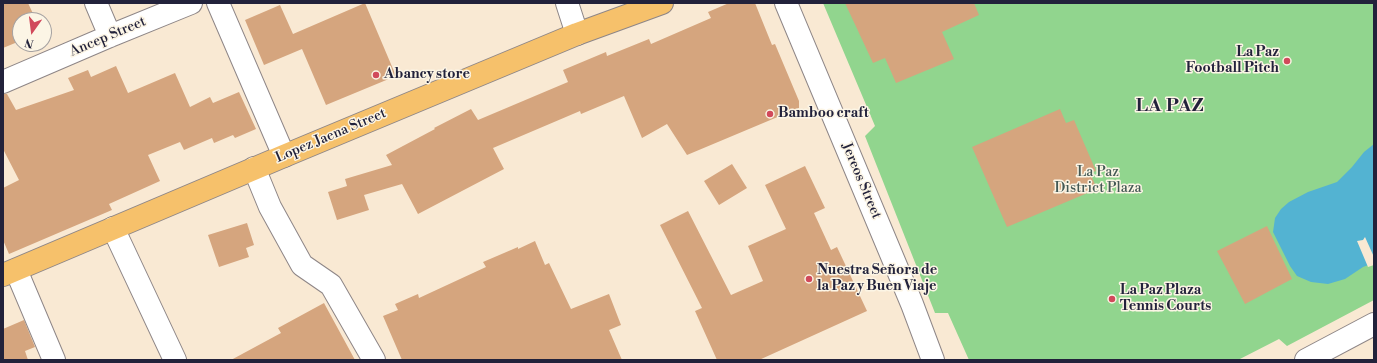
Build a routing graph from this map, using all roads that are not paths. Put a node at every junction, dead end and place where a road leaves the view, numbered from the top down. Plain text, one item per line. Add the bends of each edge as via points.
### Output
1 (96, 3) edge
2 (191, 3) edge
3 (218, 3) edge
4 (566, 3) edge
5 (662, 3) edge
6 (786, 3) edge
7 (640, 7) edge
8 (577, 34) junction
9 (110, 36) junction
10 (3, 82) edge
11 (284, 156) junction
12 (254, 168) junction
13 (113, 228) junction
14 (9, 273) edge
15 (1374, 324) edge
16 (54, 360) edge
17 (175, 360) edge
18 (374, 360) edge
19 (932, 360) edge
20 (1306, 360) edge

1 - 9 street
2 - 9 street, Ancep Street
3 - 11 street
4 - 8 street
5 - 7 main road, Lopez Jaena Street
6 - 19 street, Jereos Street via 912,304
7 - 8 main road, Lopez Jaena Street
8 - 11 main road, Lopez Jaena Street
9 - 10 street, Ancep Street
11 - 12 main road, Lopez Jaena Street
12 - 13 main road, Lopez Jaena Street
12 - 18 street via 270,207 302,265 331,286
13 - 14 main road, Lopez Jaena Street
13 - 17 street
14 - 16 street
15 - 20 street

